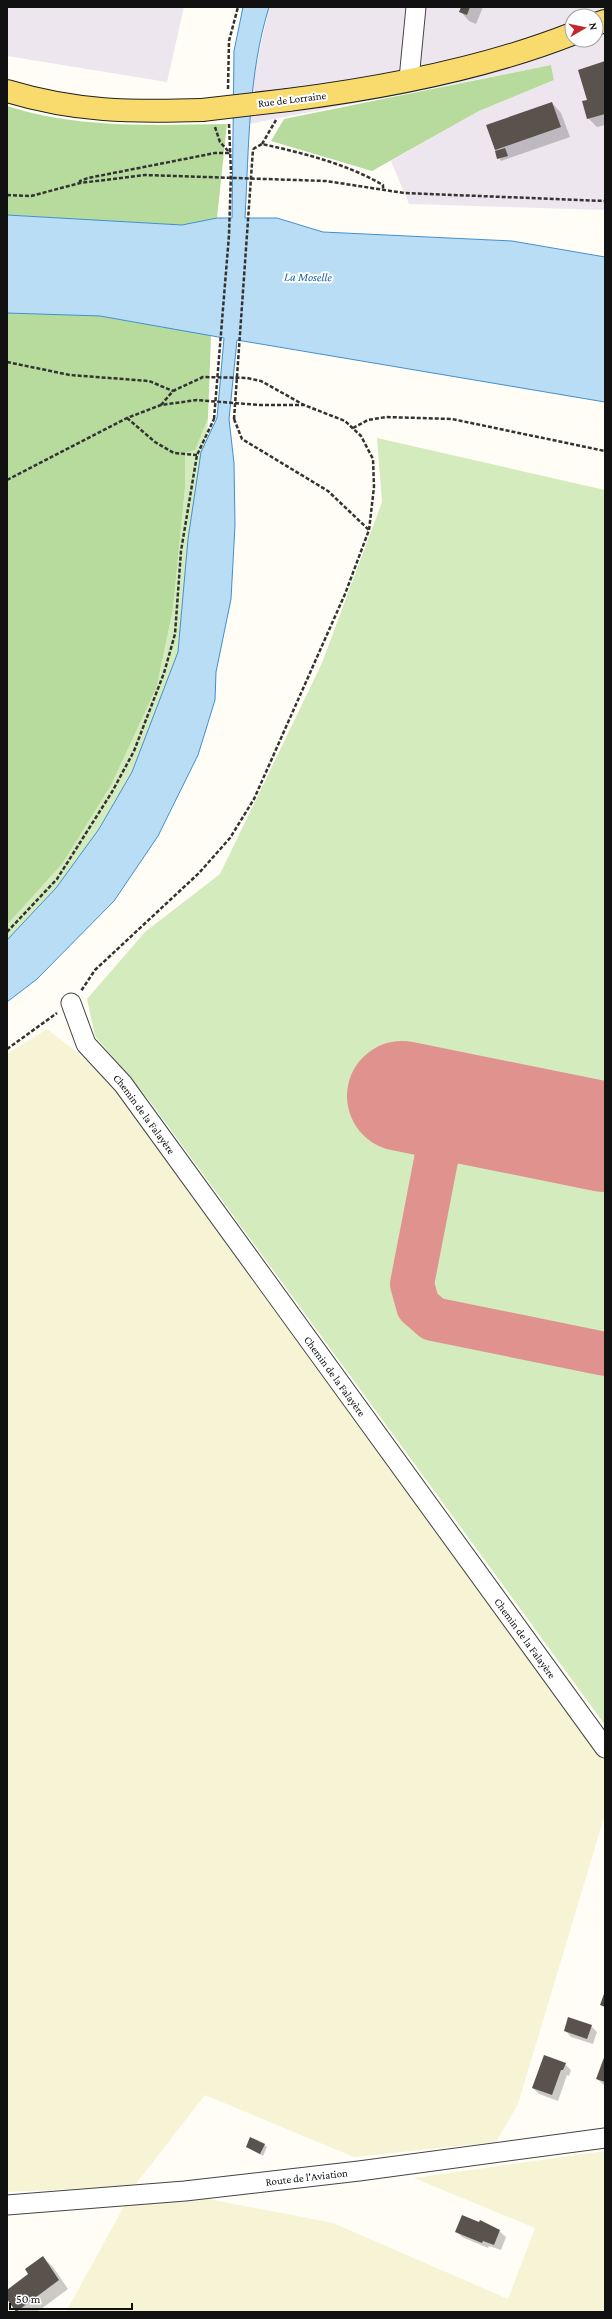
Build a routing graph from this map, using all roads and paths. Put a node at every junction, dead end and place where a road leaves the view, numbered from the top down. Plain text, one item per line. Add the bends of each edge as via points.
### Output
1 (238, 7) edge
2 (416, 7) edge
3 (564, 37) edge
4 (409, 79) junction
5 (228, 90) dead end
6 (7, 91) edge
7 (207, 115) junction
8 (276, 118) dead end
9 (229, 121) dead end
10 (262, 144) junction
11 (230, 153) junction
12 (80, 183) junction
13 (383, 189) junction
14 (7, 195) edge
15 (605, 201) edge
16 (7, 362) edge
17 (174, 391) junction
18 (161, 405) junction
19 (304, 405) junction
20 (127, 418) junction
21 (353, 428) junction
22 (605, 451) edge
23 (197, 455) junction
24 (7, 480) edge
25 (368, 530) junction
26 (7, 932) edge
27 (71, 1003) junction
28 (7, 1049) edge
29 (605, 1748) edge
30 (605, 2138) edge
31 (7, 2205) edge

1 - 5 path via 229,41
2 - 4 street
3 - 4 main road, Rue de Lorraine via 508,57
4 - 7 main road, Rue de Lorraine, bridge
6 - 7 main road, Rue de Lorraine via 78,108
7 - 11 path via 220,142
8 - 10 path
9 - 11 path
10 - 13 path via 320,159 371,178 382,185
10 - 25 path, bridge via 253,149 234,419 242,438 328,491
11 - 12 path via 215,153 88,178
11 - 23 path, bridge via 229,235 214,419
12 - 13 path via 145,175 326,181
12 - 14 path via 30,196
13 - 15 path via 404,193
16 - 17 path via 70,375 149,381
17 - 18 path
17 - 19 path via 203,377 247,378 262,381
18 - 19 path via 197,400 260,405
18 - 20 path
19 - 21 path via 345,420
20 - 23 path via 155,442 174,453
20 - 24 path
21 - 22 path via 368,420 386,417 452,419
21 - 25 path via 361,436 373,458 374,487
23 - 26 path via 181,551 175,634 164,673 136,744 112,792 57,879
25 - 27 path via 344,594 254,799 230,838 189,884 95,970
27 - 28 path
27 - 29 street, Chemin de la Falayère via 86,1044 123,1084
30 - 31 street, Route de l'Aviation via 193,2190

